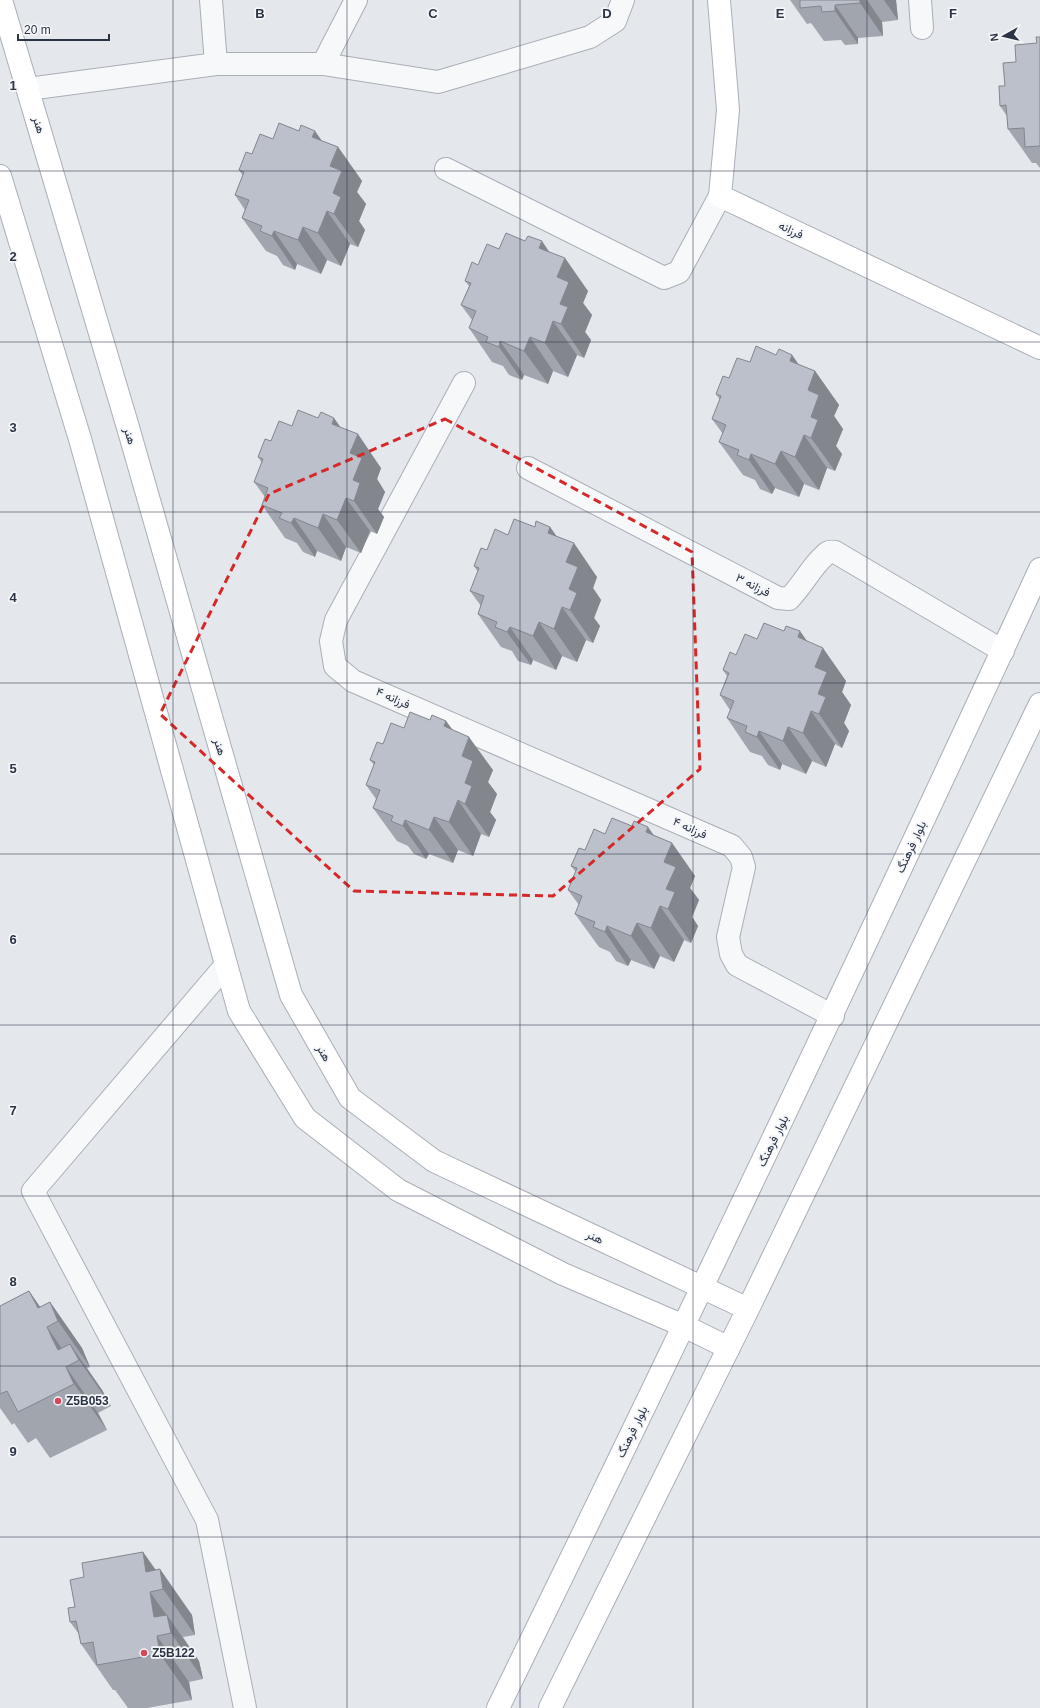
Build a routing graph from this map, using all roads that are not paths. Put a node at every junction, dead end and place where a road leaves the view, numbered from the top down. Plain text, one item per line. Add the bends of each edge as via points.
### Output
1 (1, 0) edge
2 (211, 0) edge
3 (356, 0) edge
4 (623, 0) edge
5 (719, 0) edge
6 (920, 0) edge
7 (922, 28) dead end
8 (216, 64) junction
9 (323, 64) junction
10 (28, 88) junction
11 (446, 169) dead end
12 (0, 176) edge
13 (720, 196) junction
14 (1040, 348) edge
15 (464, 382) dead end
16 (528, 468) dead end
17 (1040, 569) edge
18 (1002, 651) junction
19 (1040, 704) edge
20 (226, 965) junction
21 (833, 1016) junction
22 (703, 1287) junction
23 (748, 1309) junction
24 (684, 1326) junction
25 (729, 1348) junction
26 (245, 1708) edge
27 (498, 1708) edge
28 (550, 1708) edge

1 - 10 street, هنر
2 - 8 street
3 - 9 street
4 - 9 street via 615,22 590,37 438,82
5 - 13 street via 728,110
6 - 7 street
8 - 9 street
8 - 10 street
10 - 22 street, هنر via 291,995 350,1098 434,1161
11 - 13 street via 664,278 679,272
12 - 20 street via 80,439
13 - 14 street, فرزانه
15 - 21 street, فرزانه ۴ via 336,620 331,641 335,666 353,681 732,846 741,857 744,868 728,936 731,954 737,965
16 - 18 street, فرزانه ۳ via 778,598 789,598 823,556 830,551 835,552
17 - 18 street, بلوار فرهنگ
18 - 21 street, بلوار فرهنگ
19 - 23 street
20 - 24 street via 239,1011 305,1118 311,1123 398,1190 563,1274
20 - 26 street via 33,1191 207,1520
21 - 22 street, بلوار فرهنگ
22 - 23 street, هنر
22 - 24 street, بلوار فرهنگ
23 - 25 street
24 - 25 street
24 - 27 street, بلوار فرهنگ
25 - 28 street

